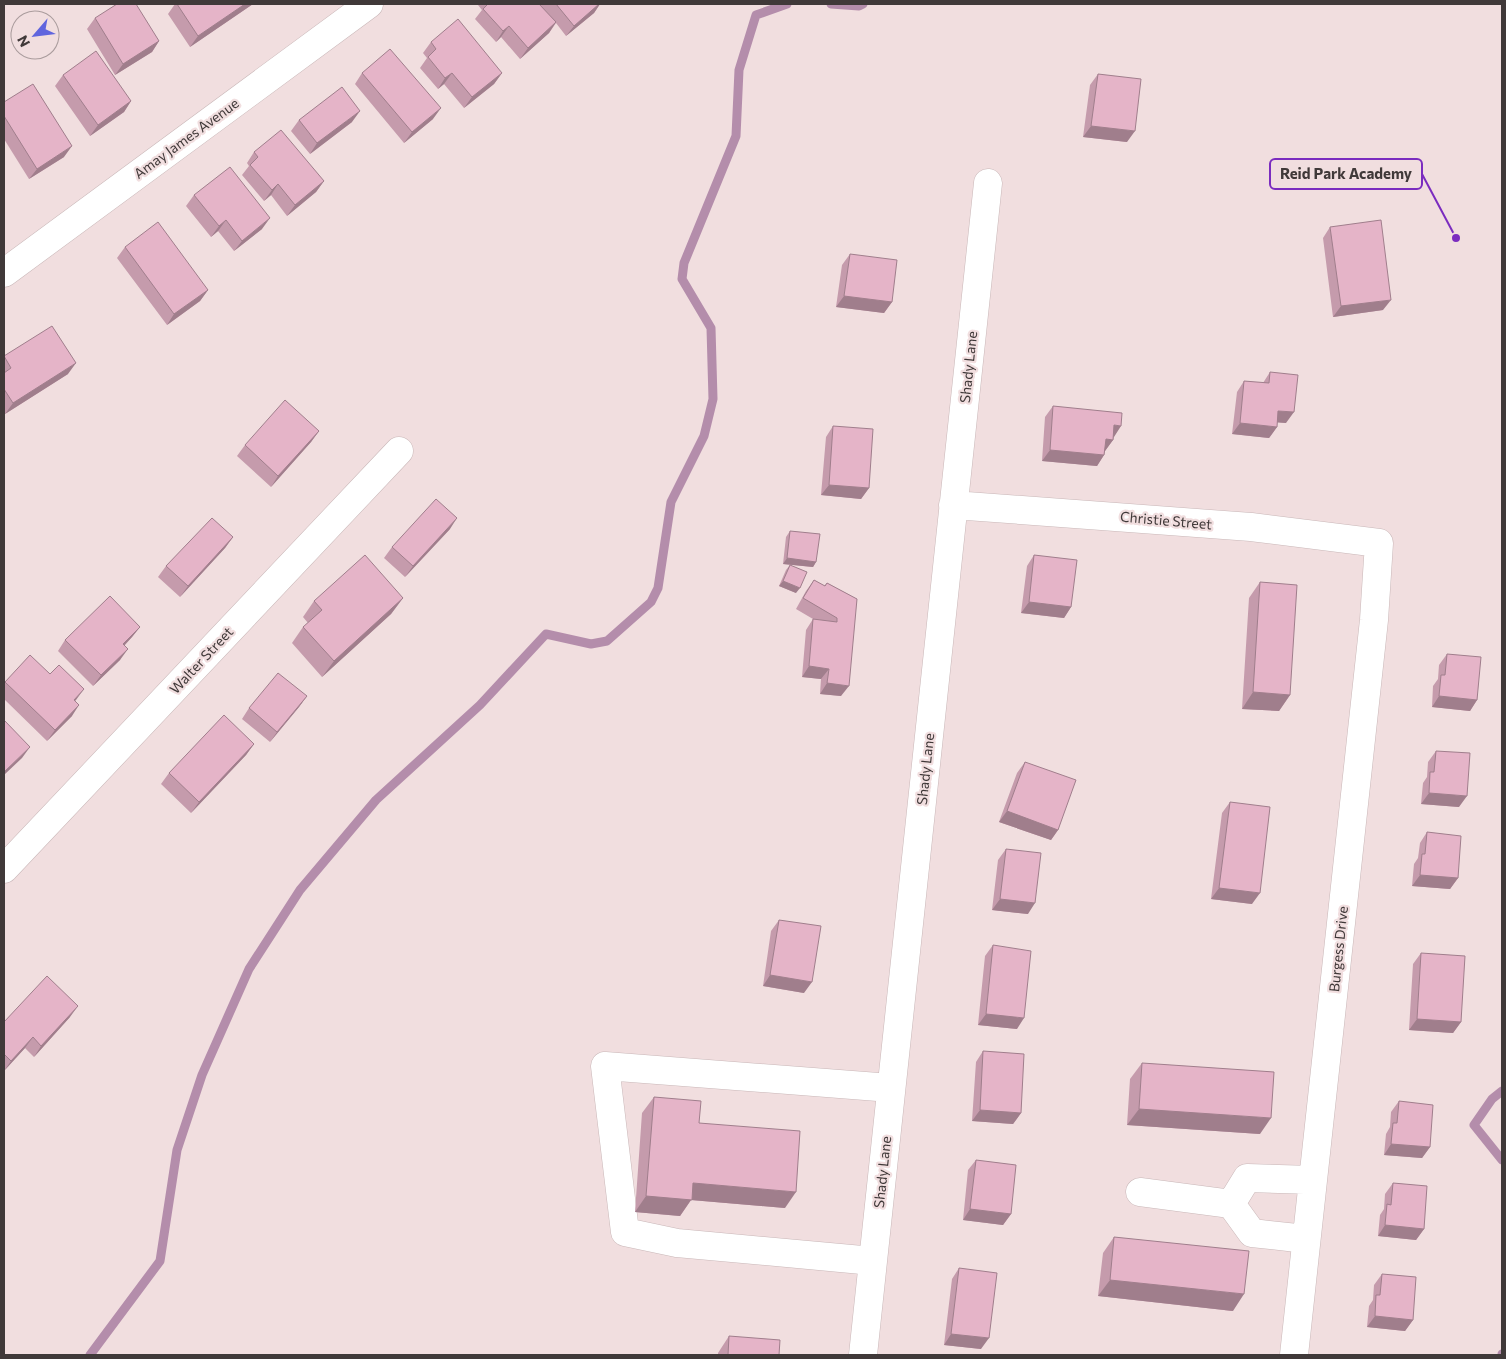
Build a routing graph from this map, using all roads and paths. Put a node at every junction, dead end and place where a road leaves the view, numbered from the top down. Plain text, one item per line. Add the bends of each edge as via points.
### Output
1 (369, 4) edge
2 (988, 184) dead end
3 (4, 273) edge
4 (399, 451) dead end
5 (953, 506) junction
6 (1379, 543) joint
7 (4, 870) edge
8 (891, 1088) junction
9 (1313, 1180) junction
10 (1140, 1192) dead end
11 (1231, 1204) junction
12 (1306, 1239) junction
13 (873, 1262) junction
14 (863, 1355) edge
15 (1294, 1355) edge

1 - 3 street, Amay James Avenue
2 - 5 street, Shady Lane
4 - 7 street, Walter Street
5 - 6 street, Christie Street via 1251,527
5 - 8 street, Shady Lane
6 - 9 street, Burgess Drive via 1374,620
8 - 13 street, Shady Lane
8 - 13 street via 606,1066 625,1232 677,1243
9 - 11 street via 1248,1178
9 - 12 street, Burgess Drive
10 - 11 street
11 - 12 street via 1252,1233
12 - 15 street, Burgess Drive
13 - 14 street, Shady Lane

